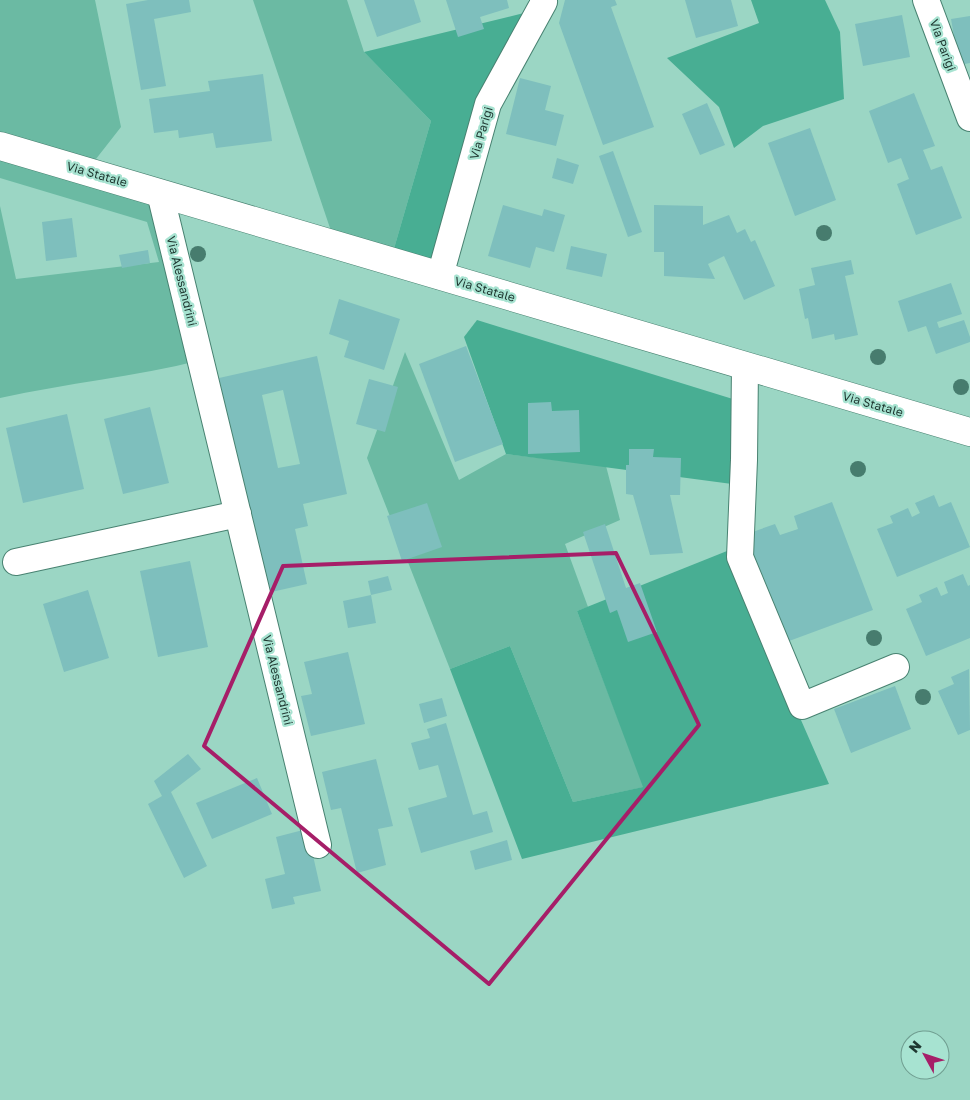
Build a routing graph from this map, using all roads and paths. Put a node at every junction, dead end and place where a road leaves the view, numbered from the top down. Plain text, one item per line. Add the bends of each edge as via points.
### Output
1 (543, 0) edge
2 (926, 0) edge
3 (970, 118) edge
4 (0, 146) edge
5 (160, 193) junction
6 (440, 276) junction
7 (745, 366) junction
8 (970, 432) edge
9 (238, 514) junction
10 (16, 562) dead end
11 (896, 667) dead end
12 (318, 845) dead end

1 - 6 street, Via Parigi via 488,104
2 - 3 street, Via Parigi
4 - 5 main road, Via Statale
5 - 6 main road, Via Statale
5 - 9 street, Via Alessandrini
6 - 7 main road, Via Statale
7 - 8 main road, Via Statale
7 - 11 street via 740,557 802,706
9 - 10 street
9 - 12 street, Via Alessandrini

